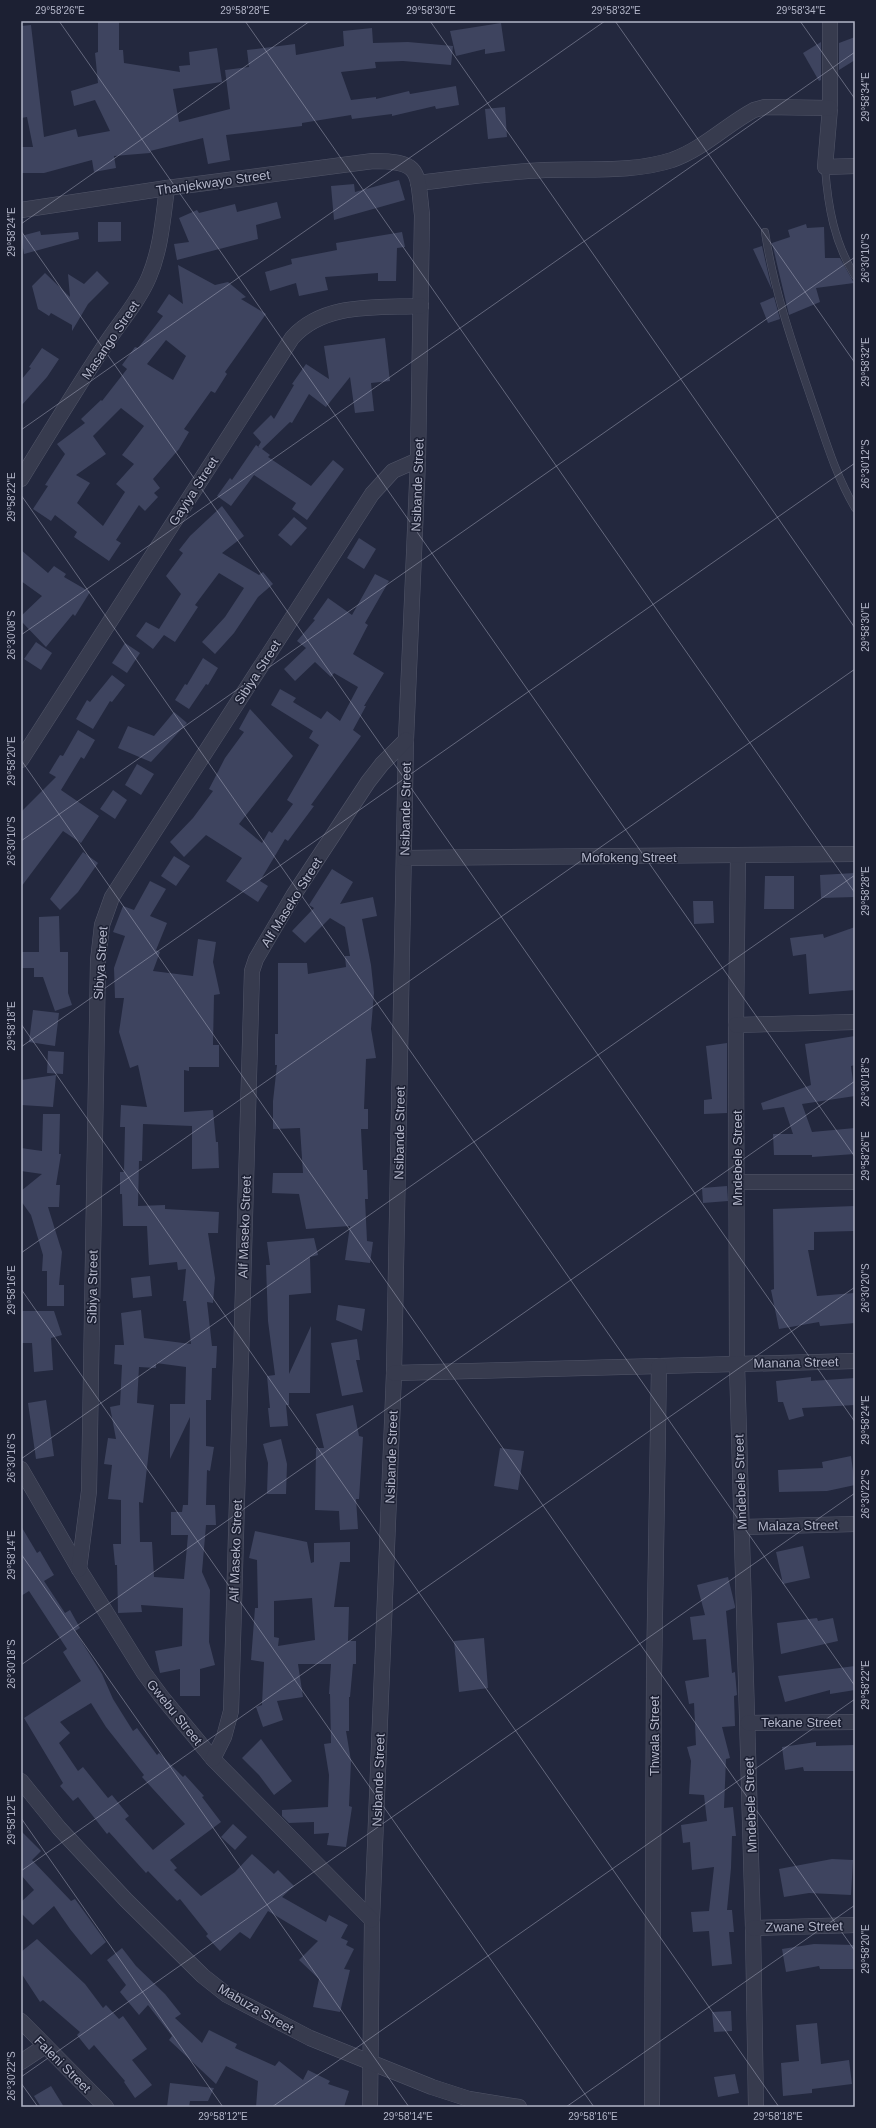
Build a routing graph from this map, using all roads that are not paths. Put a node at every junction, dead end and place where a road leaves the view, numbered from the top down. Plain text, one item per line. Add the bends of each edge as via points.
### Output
1 (830, 21) edge
2 (830, 108) junction
3 (405, 163) joint
4 (855, 166) edge
5 (825, 167) junction
6 (418, 183) junction
7 (167, 188) junction
8 (21, 210) edge
9 (765, 232) dead end
10 (855, 276) edge
11 (421, 306) junction
12 (418, 460) junction
13 (21, 479) edge
14 (855, 508) edge
15 (406, 740) junction
16 (21, 760) edge
17 (855, 854) edge
18 (738, 856) junction
19 (404, 858) junction
20 (855, 1022) edge
21 (736, 1025) junction
22 (737, 1182) junction
23 (855, 1182) edge
24 (855, 1361) edge
25 (737, 1364) junction
26 (659, 1366) junction
27 (394, 1374) junction
28 (21, 1469) edge
29 (855, 1524) edge
30 (741, 1527) junction
31 (79, 1569) junction
32 (855, 1722) edge
33 (748, 1723) junction
34 (213, 1759) junction
35 (21, 1781) edge
36 (372, 1920) junction
37 (855, 1925) edge
38 (753, 1928) junction
39 (21, 2021) edge
40 (45, 2046) junction
41 (21, 2062) edge
42 (371, 2062) junction
43 (106, 2107) edge
44 (370, 2107) edge
45 (519, 2107) edge
46 (652, 2107) edge
47 (756, 2107) edge

1 - 2 street
2 - 5 street
2 - 6 street via 765,107 754,110 685,154 641,166 531,170
3 - 6 street, Nsibande Street via 414,171
3 - 7 street, Thanjekwayo Street via 373,161
4 - 5 street
5 - 10 lane via 828,206 833,225
6 - 11 street, Nsibande Street via 422,215
7 - 8 street, Thanjekwayo Street
7 - 13 street, Masango Street via 156,258 143,288
9 - 14 lane via 785,322 837,475
11 - 12 street, Nsibande Street
11 - 16 street, Gayiya Street via 340,311 310,322 292,338
12 - 15 street, Nsibande Street
12 - 31 street, Sibiya Street via 393,471 372,494 112,897 105,913 98,961 89,1491
15 - 19 street, Nsibande Street
15 - 34 street, Alf Maseko Street via 368,782 289,902 259,953 252,971 231,1711 224,1737
17 - 18 street, Mofokeng Street
18 - 19 street, Mofokeng Street
18 - 21 street, Mndebele Street
19 - 27 street, Nsibande Street
20 - 21 street
21 - 22 street, Mndebele Street
22 - 23 street
22 - 25 street, Mndebele Street
24 - 25 street, Manana Street
25 - 26 street, Manana Street
25 - 30 street, Mndebele Street
26 - 27 street, Manana Street
26 - 46 street, Thwala Street via 654,1677
27 - 36 street, Nsibande Street
28 - 31 street, Gwebu Street
29 - 30 street, Malaza Street
30 - 33 street, Mndebele Street
31 - 34 street, Gwebu Street via 144,1673
32 - 33 street, Tekane Street
33 - 38 street, Mndebele Street
34 - 36 street, Gwebu Street
35 - 42 street, Mabuza Street via 59,1828 167,1942 203,1976 227,1995 255,2010 310,2038
36 - 42 street, Nsibande Street
37 - 38 street, Zwane Street
38 - 47 street, Mndebele Street
39 - 40 street, Faleni Street
40 - 41 street
40 - 43 street, Faleni Street
42 - 44 street, Nsibande Street
42 - 45 street, Mabuza Street via 469,2099

